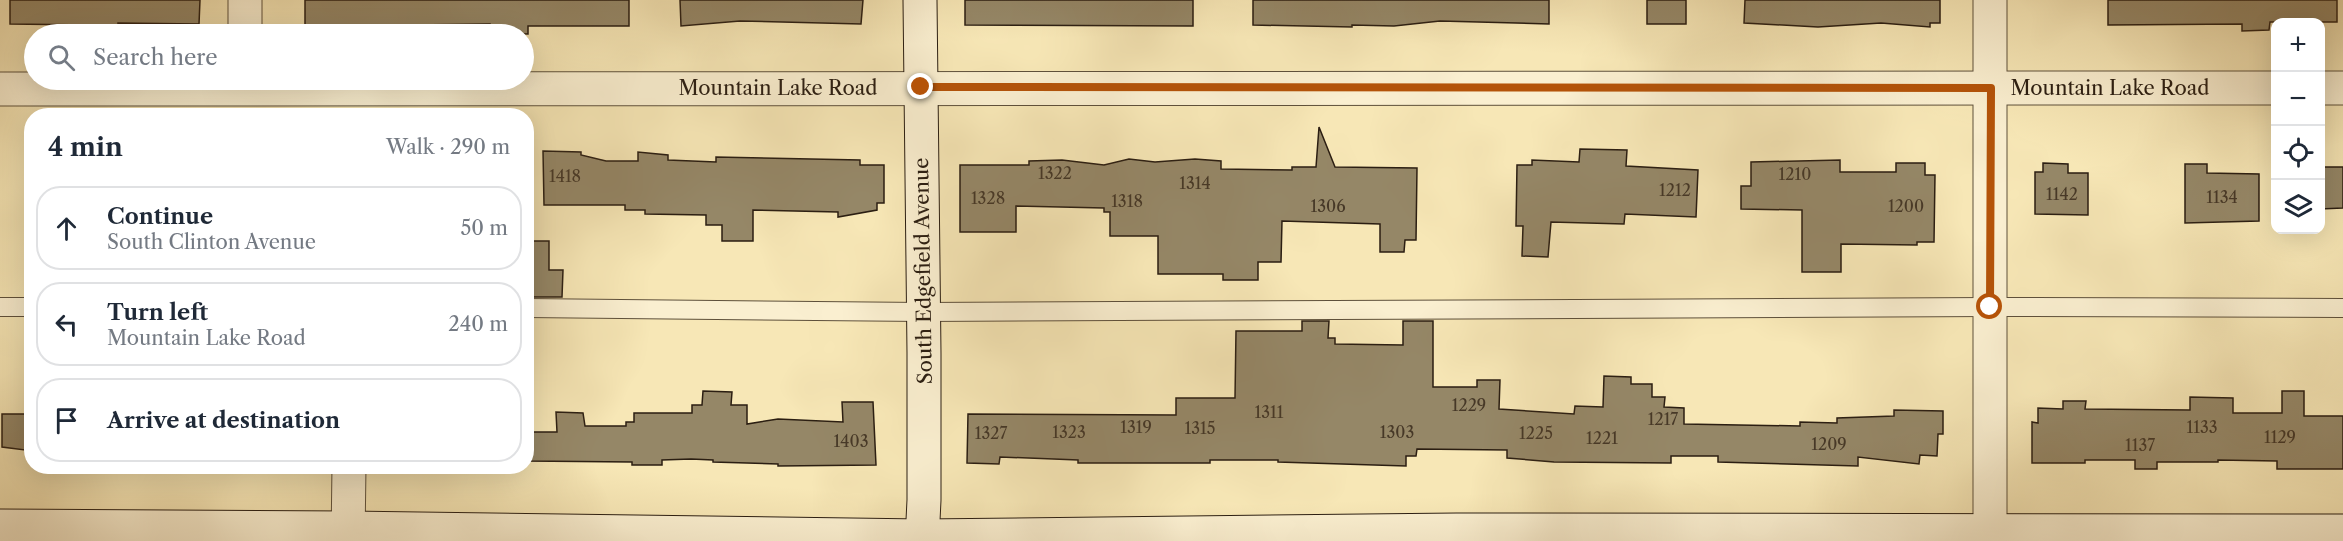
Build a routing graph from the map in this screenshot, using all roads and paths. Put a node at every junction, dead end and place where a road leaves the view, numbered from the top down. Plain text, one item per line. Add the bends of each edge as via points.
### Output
1 (245, 0) edge
2 (920, 0) edge
3 (1990, 0) edge
4 (245, 24) edge
5 (921, 87) junction
6 (1991, 88) junction
7 (2271, 88) edge
8 (2325, 88) edge
9 (2343, 88) edge
10 (0, 89) edge
11 (24, 89) edge
12 (280, 90) edge
13 (349, 102) edge
14 (0, 307) edge
15 (24, 307) edge
16 (1990, 307) junction
17 (534, 308) edge
18 (2343, 308) edge
19 (923, 312) junction
20 (349, 474) edge
21 (0, 526) edge
22 (2343, 531) edge
23 (348, 534) edge
24 (1456, 536) edge
25 (1991, 536) edge
26 (922, 538) edge

1 - 4 street
2 - 5 street, South Edgefield Avenue
3 - 6 street
5 - 6 street, Mountain Lake Road
5 - 13 street, Mountain Lake Road
5 - 19 street, South Edgefield Avenue
6 - 7 street, Mountain Lake Road
6 - 16 street
8 - 9 street
10 - 11 street, Mountain Lake Road
12 - 13 street, Mountain Lake Road
14 - 15 lane
16 - 18 lane
16 - 19 lane
16 - 25 street
17 - 19 lane
19 - 26 street, South Edgefield Avenue
20 - 23 street
21 - 23 street
22 - 25 street
23 - 26 street
24 - 25 street
24 - 26 street

